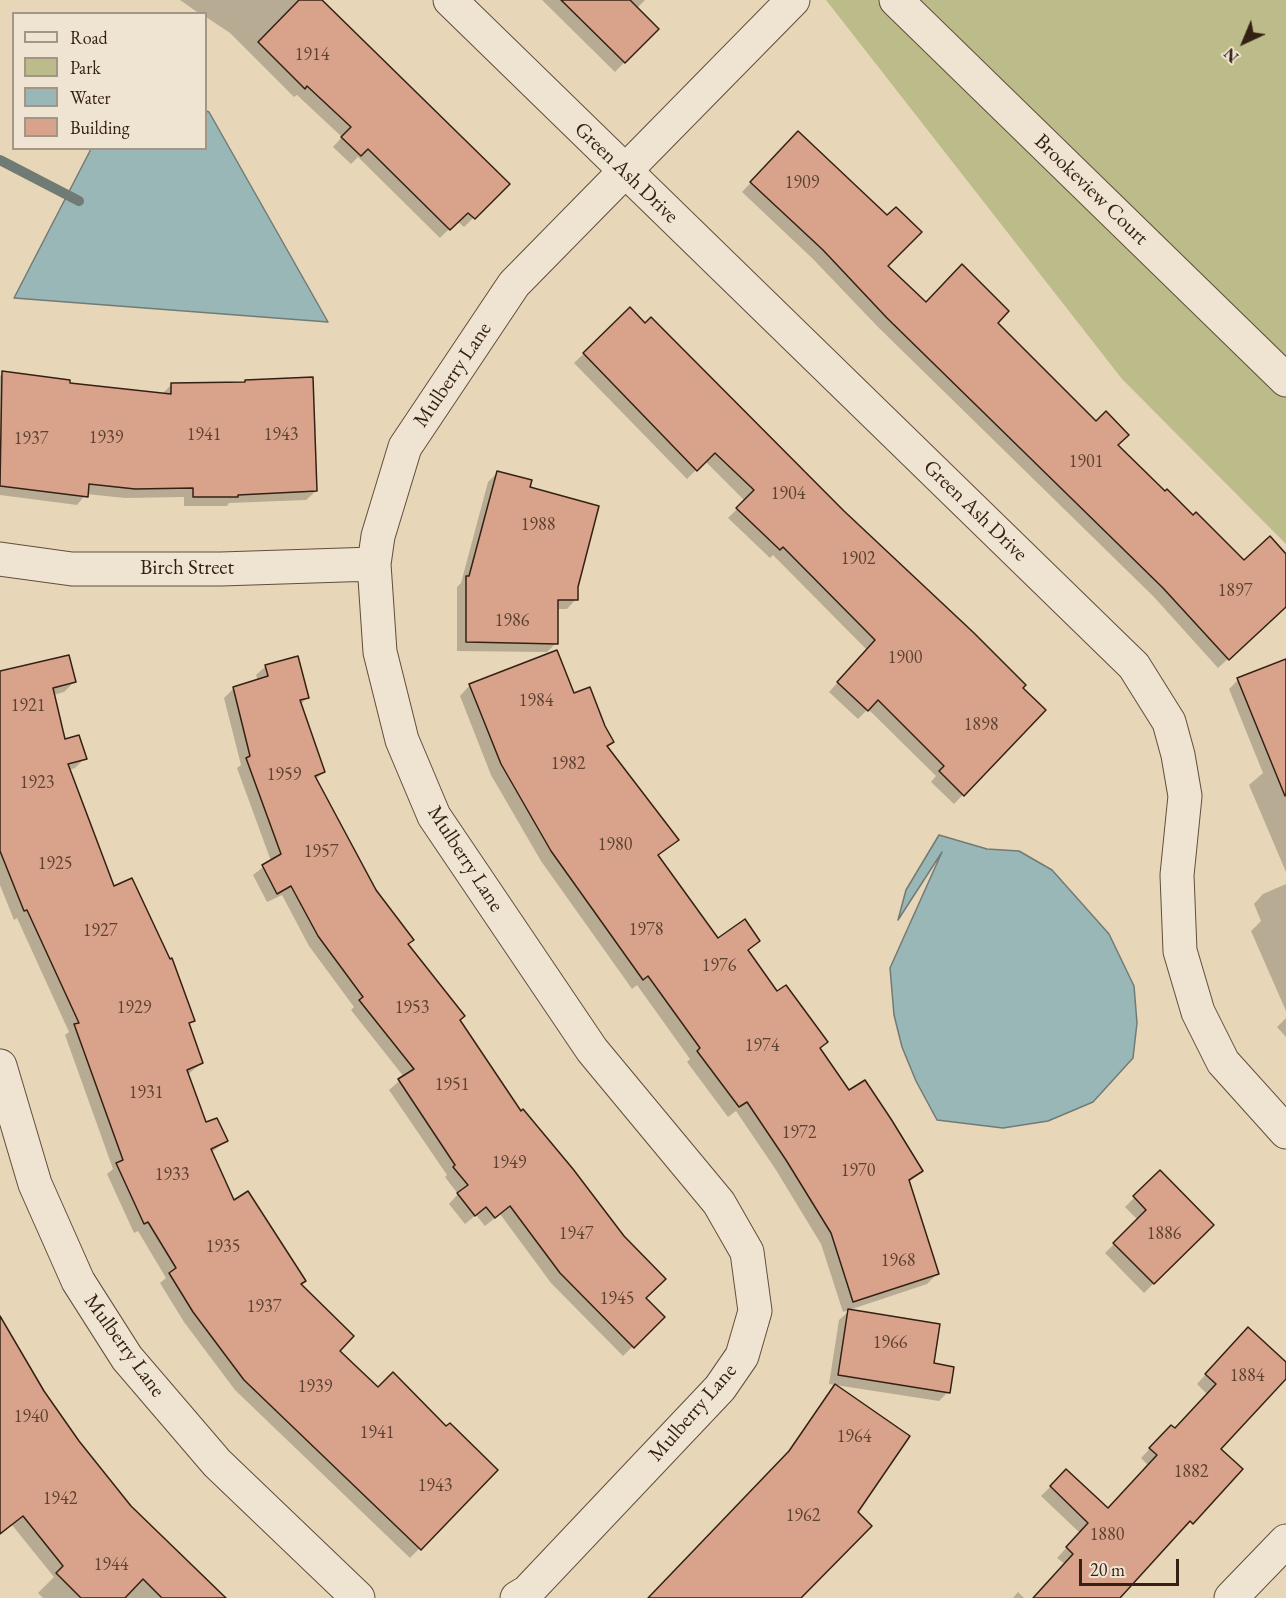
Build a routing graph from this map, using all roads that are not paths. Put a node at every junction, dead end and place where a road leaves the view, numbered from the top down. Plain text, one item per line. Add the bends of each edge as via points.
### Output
1 (450, 0) edge
2 (794, 0) edge
3 (896, 0) edge
4 (623, 171) junction
5 (1286, 380) edge
6 (0, 559) edge
7 (374, 564) junction
8 (0, 1066) edge
9 (1286, 1132) edge
10 (1286, 1541) edge
11 (358, 1598) edge
12 (517, 1598) edge
13 (1231, 1598) edge

1 - 4 street, Green Ash Drive
2 - 4 street, Mulberry Lane
3 - 5 street, Brookeview Court
4 - 7 street, Mulberry Lane via 514,284 405,447 378,536
4 - 9 street, Green Ash Drive via 1134,666 1169,722 1178,755 1185,796 1178,875 1180,951 1198,1012 1223,1062
6 - 7 street, Birch Street via 72,568
7 - 12 street, Mulberry Lane via 380,652 402,740 434,816 592,1050 719,1203 747,1251 755,1311 742,1356 720,1388
8 - 11 street, Mulberry Lane via 35,1184 78,1281 127,1358 217,1463
10 - 13 street

